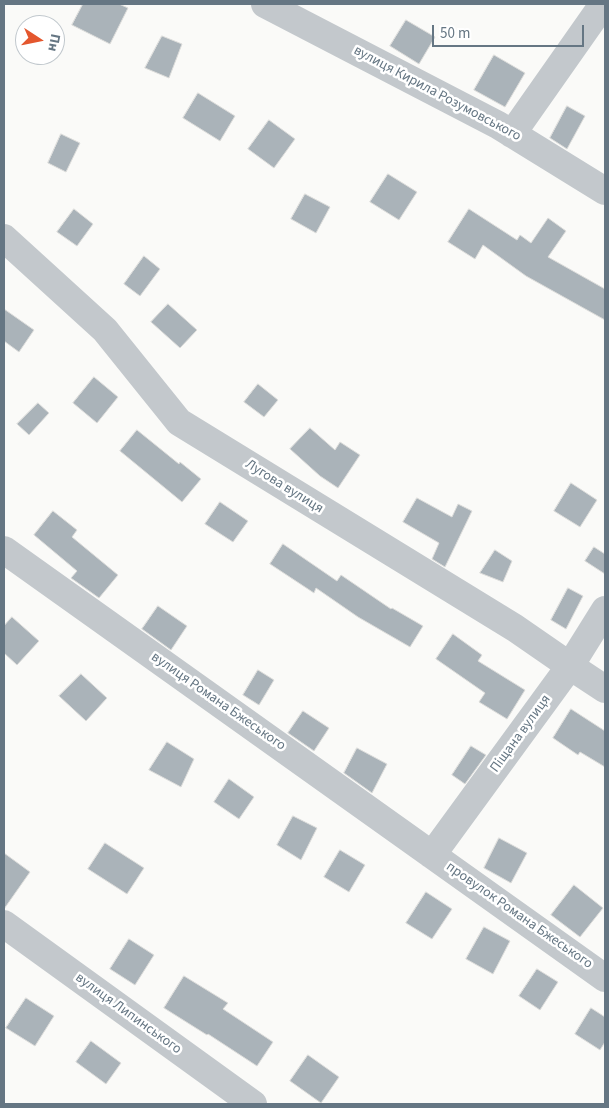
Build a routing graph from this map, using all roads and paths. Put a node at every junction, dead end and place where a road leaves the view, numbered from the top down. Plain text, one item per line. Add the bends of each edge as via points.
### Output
1 (271, 5) edge
2 (597, 13) dead end
3 (512, 134) junction
4 (605, 191) edge
5 (4, 238) edge
6 (4, 550) edge
7 (605, 610) edge
8 (570, 666) junction
9 (605, 689) edge
10 (432, 854) junction
11 (4, 924) edge
12 (605, 978) edge
13 (253, 1104) edge

1 - 3 street, вулиця Кирила Розумовського
2 - 3 street
3 - 4 street, вулиця Кирила Розумовського
5 - 8 street, Лугова вулиця via 105,330 179,422 515,628
6 - 10 street, вулиця Романа Бжеського
7 - 8 street, Піщана вулиця
8 - 9 street, Лугова вулиця
8 - 10 street, Піщана вулиця
10 - 12 street, провулок Романа Бжеського
11 - 13 street, вулиця Липинського

